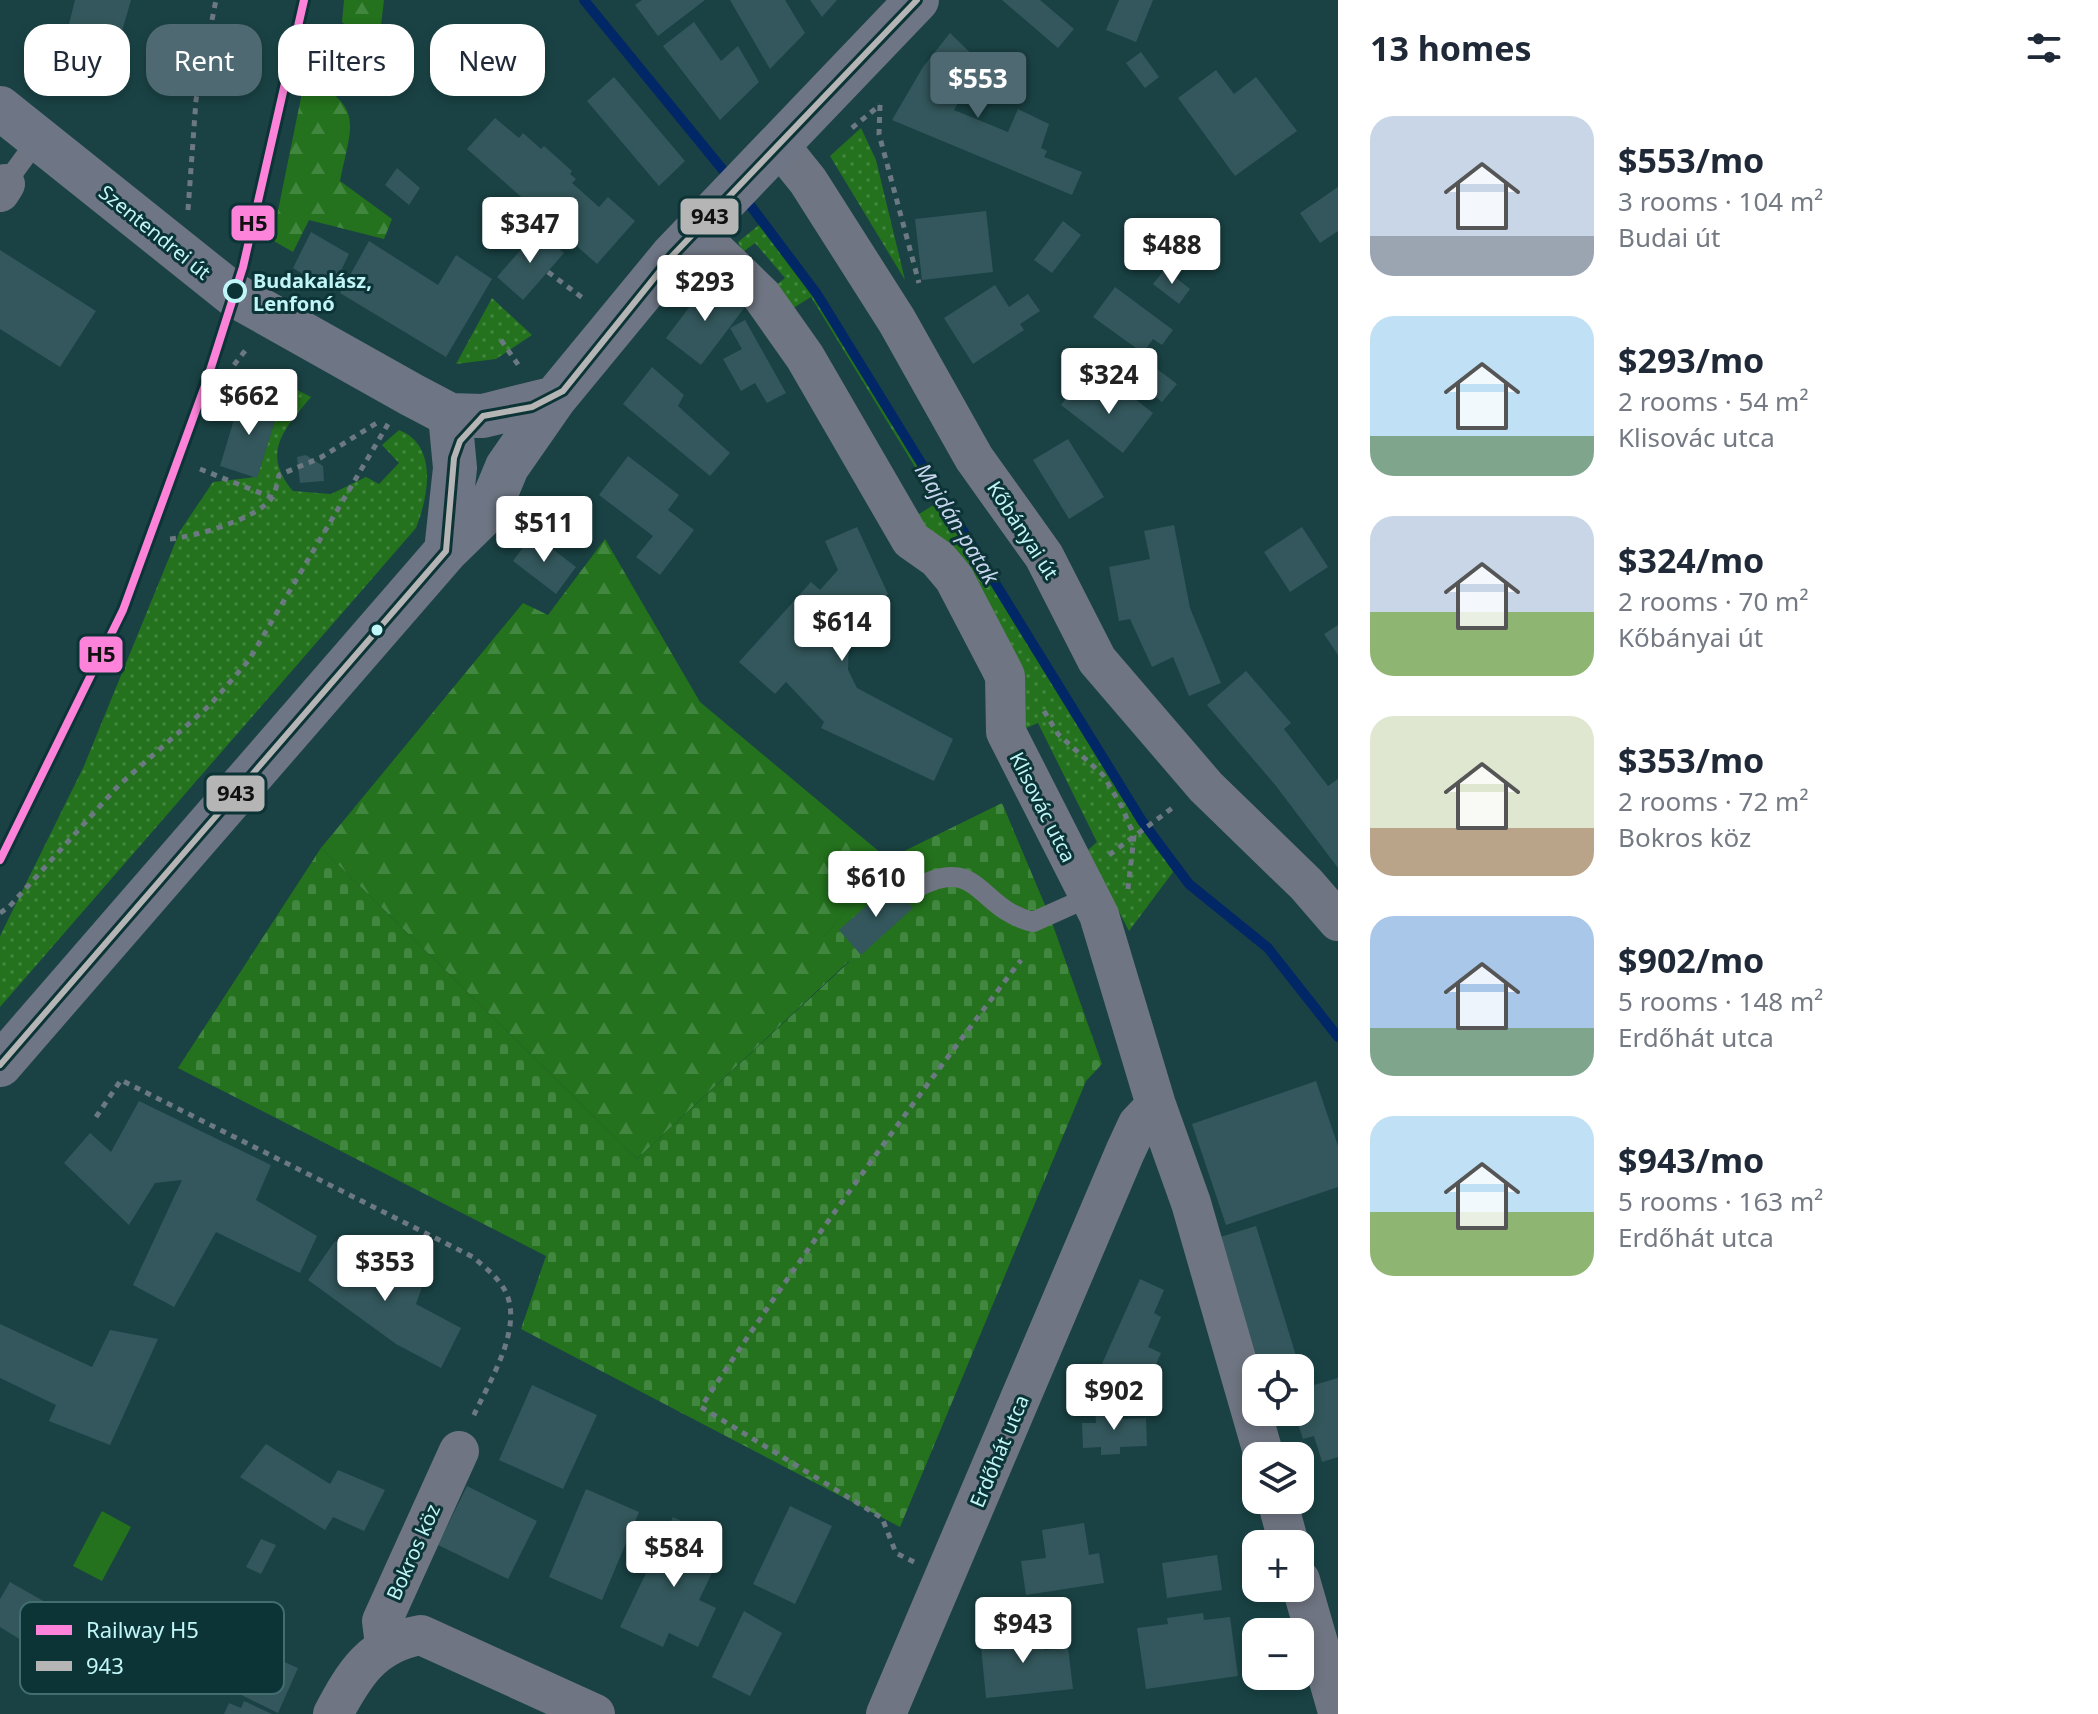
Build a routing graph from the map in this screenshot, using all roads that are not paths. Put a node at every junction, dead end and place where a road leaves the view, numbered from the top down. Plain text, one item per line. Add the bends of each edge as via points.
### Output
1 (917, 0) edge
2 (0, 108) edge
3 (38, 139) junction
4 (769, 155) junction
5 (3, 188) edge
6 (706, 221) junction
7 (555, 398) junction
8 (467, 416) junction
9 (507, 467) junction
10 (446, 551) junction
11 (907, 893) dead end
12 (1089, 897) junction
13 (1338, 921) edge
14 (0, 1065) edge
15 (1156, 1105) junction
16 (1260, 1442) edge
17 (459, 1451) road end
18 (1306, 1602) edge
19 (385, 1645) junction
20 (1338, 1712) edge
21 (333, 1714) edge
22 (595, 1714) edge
23 (886, 1714) edge

1 - 4 main road
2 - 3 main road, Szentendrei út
3 - 5 lane
3 - 8 main road, Szentendrei út via 234,295
4 - 6 main road
4 - 13 street, Kőbányai út via 808,181 897,321 974,458 1044,556 1097,660 1206,787
6 - 7 main road
6 - 12 street, Klisovác utca via 805,357 911,540 954,578 1005,676 1004,720 1011,744
7 - 8 main road
7 - 9 main road
8 - 9 main road via 500,441
8 - 10 main road via 454,458
9 - 10 main road via 490,508
10 - 14 main road
11 - 12 lane via 934,879 958,876 1033,922
12 - 15 street, Klisovác utca via 1105,930
15 - 16 street, Klisovác utca via 1191,1203
15 - 23 street, Erdőhát utca via 1131,1138
17 - 19 street, Bokros köz via 382,1621
18 - 20 street
19 - 21 street via 356,1671
19 - 22 street via 421,1635

